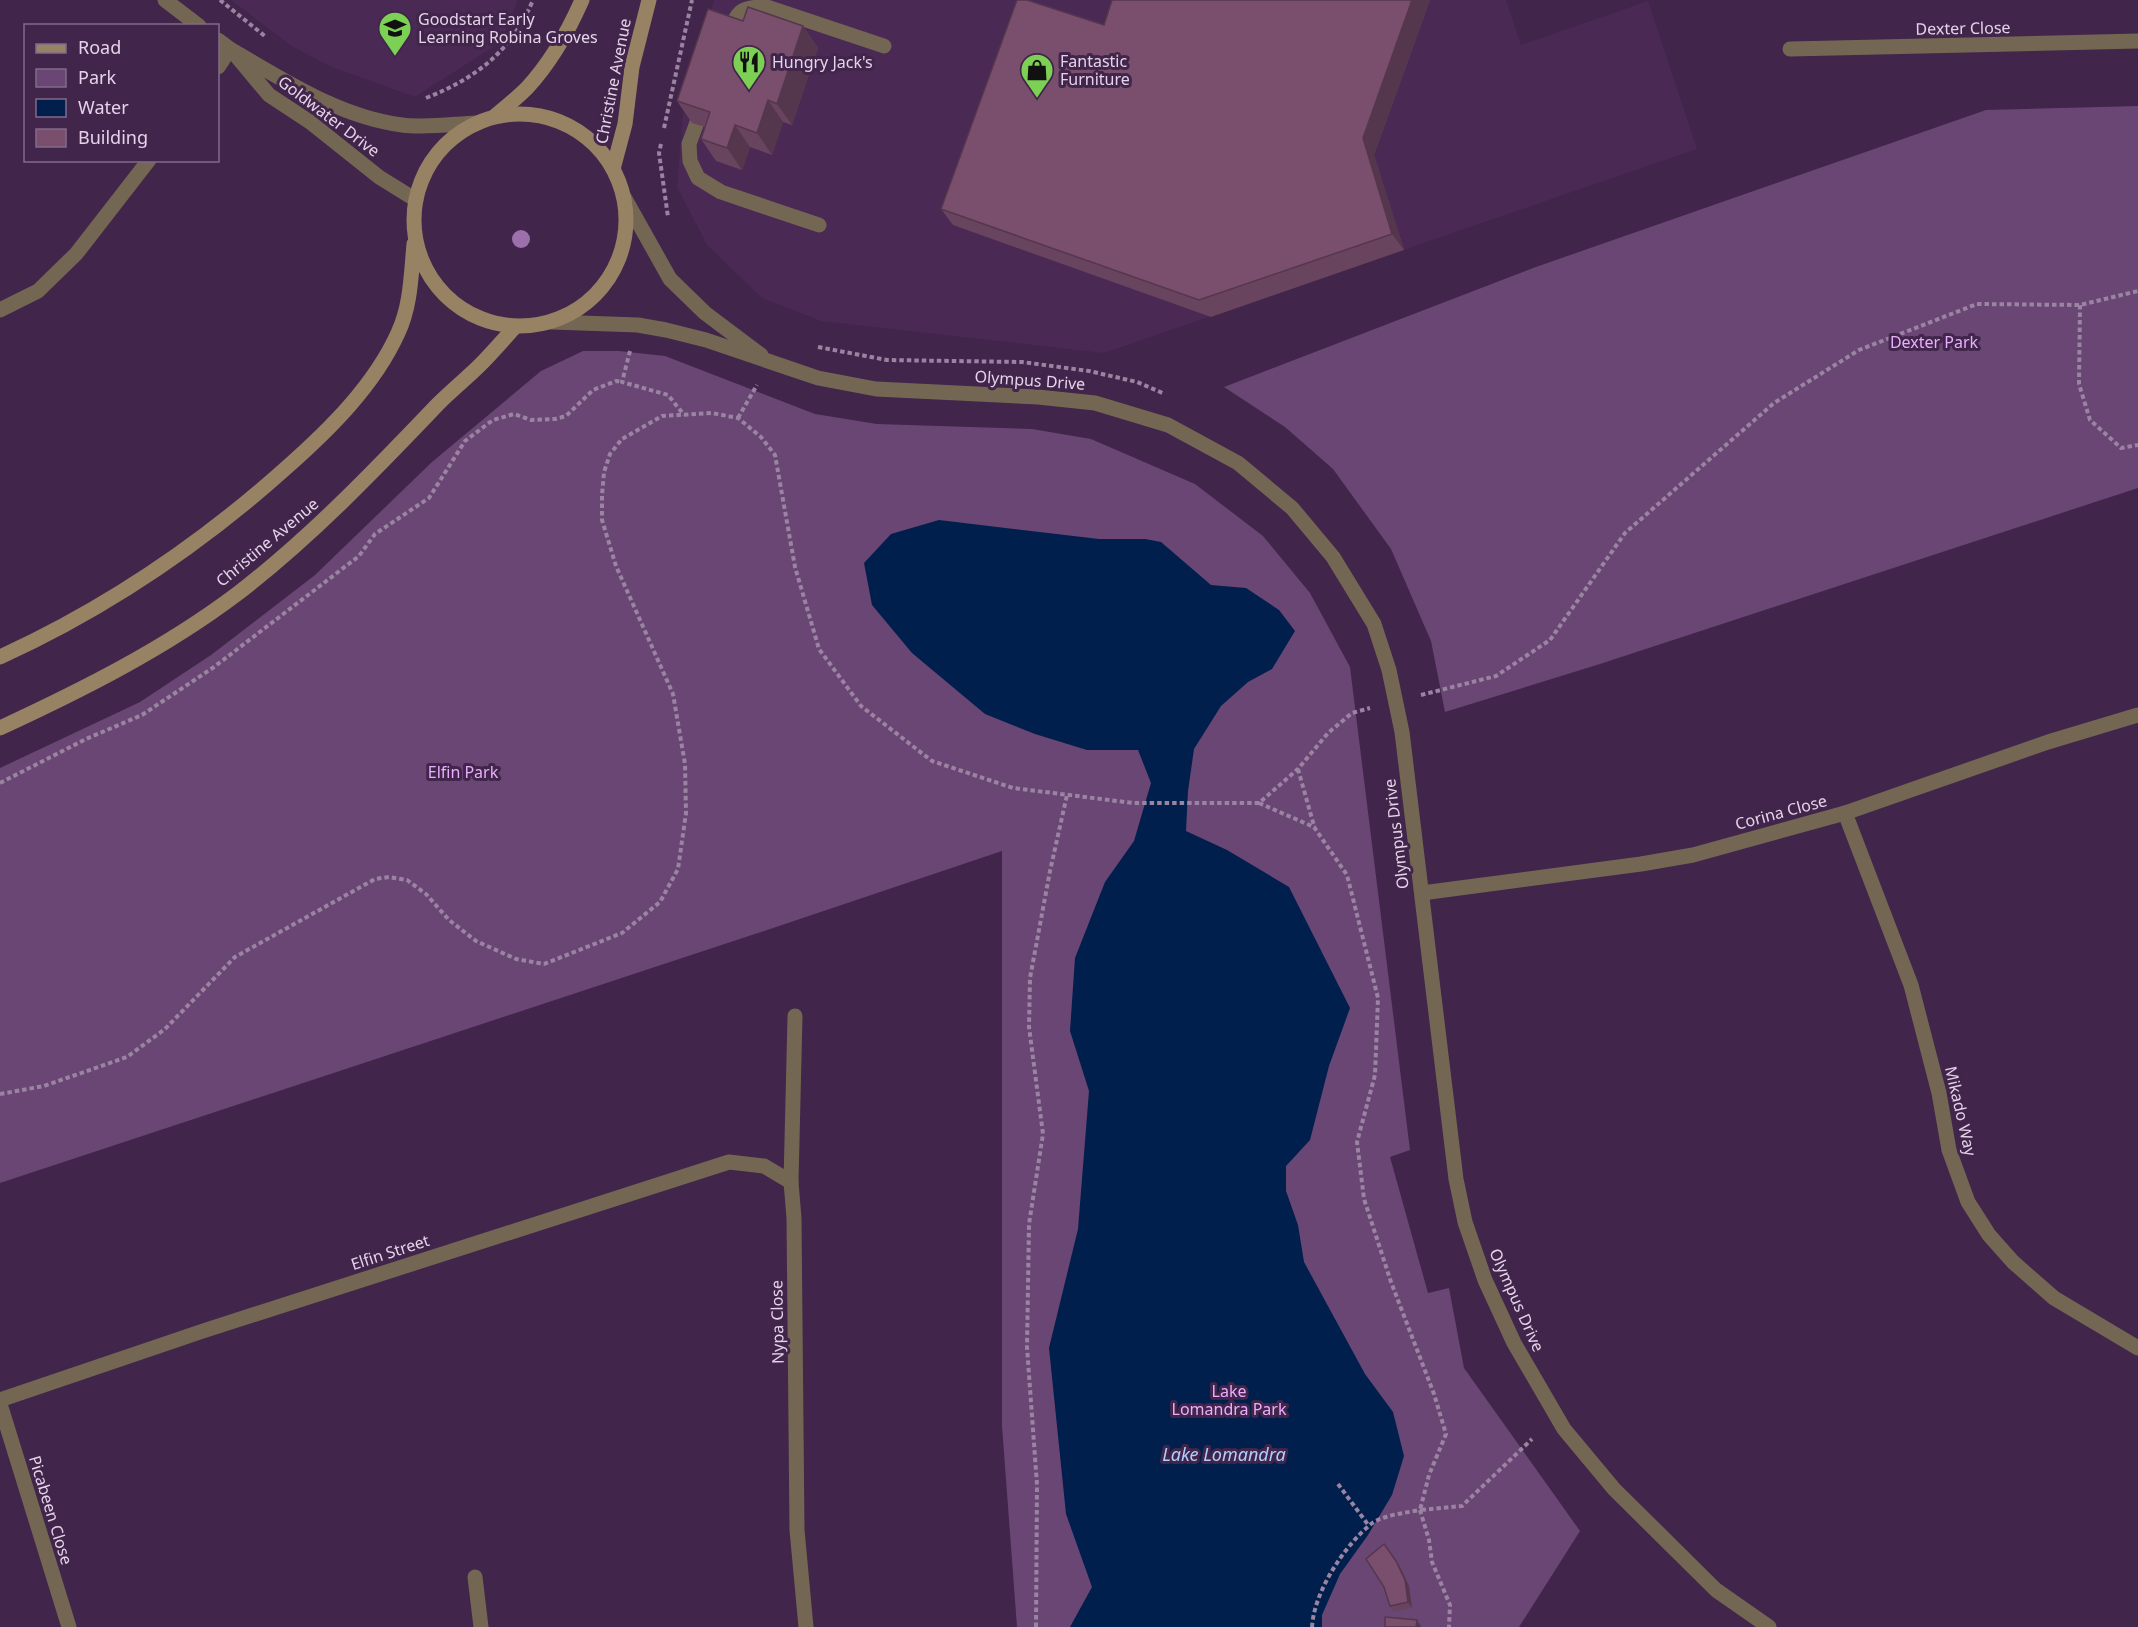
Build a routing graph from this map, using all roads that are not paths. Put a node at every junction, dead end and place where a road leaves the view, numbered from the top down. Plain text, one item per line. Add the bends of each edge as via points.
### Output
1 (165, 0) edge
2 (582, 0) edge
3 (648, 0) edge
4 (195, 24) edge
5 (2138, 41) edge
6 (224, 45) edge
7 (884, 46) dead end
8 (725, 47) edge
9 (1790, 49) dead end
10 (219, 63) edge
11 (709, 90) edge
12 (495, 116) junction
13 (476, 123) junction
14 (147, 162) edge
15 (613, 169) junction
16 (624, 197) junction
17 (416, 200) junction
18 (819, 225) dead end
19 (414, 234) junction
20 (0, 310) edge
21 (552, 322) junction
22 (515, 327) junction
23 (770, 362) junction
24 (0, 657) edge
25 (2138, 714) edge
26 (0, 728) edge
27 (1845, 813) junction
28 (1422, 892) junction
29 (795, 1016) dead end
30 (790, 1182) junction
31 (2138, 1347) edge
32 (0, 1402) edge
33 (476, 1578) dead end
34 (69, 1627) edge
35 (481, 1627) edge
36 (806, 1627) edge
37 (1769, 1627) edge

1 - 4 street
2 - 12 main road via 552,58 526,89
3 - 15 main road, Christine Avenue
5 - 9 street, Dexter Close
6 - 10 street
6 - 13 street, Goldwater Drive via 324,102 365,117 403,125
6 - 17 street, Goldwater Drive via 269,95
7 - 8 street via 767,7 750,6 737,15
11 - 18 street via 689,144 690,162 698,178 721,192
12 - 13 main road
12 - 15 main road via 530,114 563,122 592,142
13 - 17 main road via 448,141 427,168
14 - 20 street via 76,254 38,291
15 - 16 main road
16 - 21 main road via 626,229 619,259 603,286 580,308
16 - 23 street, Olympus Drive via 670,279 705,313
17 - 19 main road
19 - 22 main road via 426,270 448,299 479,319
19 - 24 main road via 409,304 398,333 366,385 323,435 244,504 148,576 102,605
21 - 22 main road
21 - 23 street, Olympus Drive via 638,325 666,330
22 - 26 main road, Christine Avenue via 369,476 237,594 133,662
23 - 28 street, Olympus Drive via 818,378 876,389 1095,403 1168,425 1238,463 1292,508 1333,557 1374,624 1402,732
25 - 27 street, Corina Close
27 - 28 street, Corina Close via 1693,855
27 - 31 street, Mikado Way via 1911,985 1939,1093 1949,1150 1968,1202 2013,1263 2054,1298
28 - 37 street, Olympus Drive via 1456,1179 1465,1222 1485,1280 1514,1343 1564,1429 1614,1489 1716,1590
29 - 30 street, Nypa Close
30 - 32 street, Elfin Street via 764,1166 729,1162 226,1323
30 - 36 street, Nypa Close via 794,1218 797,1530
32 - 34 street, Picabeen Close
33 - 35 street

